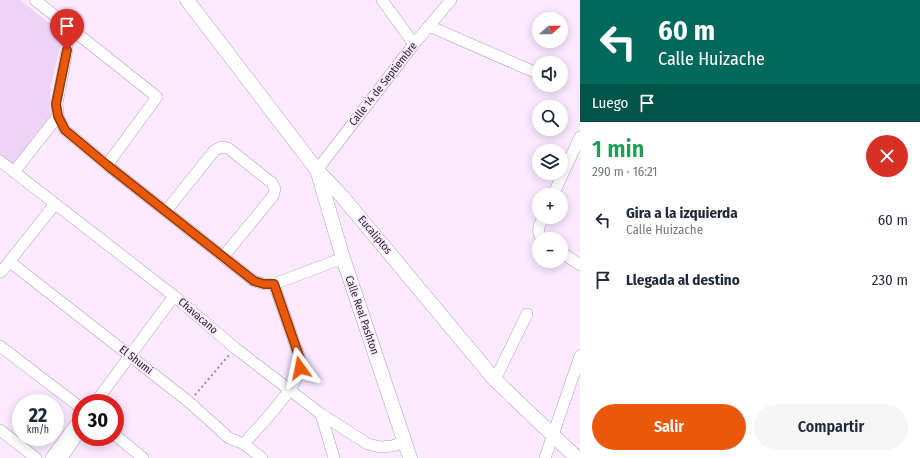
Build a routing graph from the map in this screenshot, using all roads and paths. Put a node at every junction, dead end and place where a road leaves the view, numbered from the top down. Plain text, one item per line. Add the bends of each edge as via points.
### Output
1 (382, 0) edge
2 (451, 0) edge
3 (188, 1) edge
4 (41, 2) edge
5 (67, 25) junction
6 (429, 26) junction
7 (414, 44) junction
8 (532, 71) edge
9 (58, 116) junction
10 (580, 138) edge
11 (0, 161) edge
12 (107, 165) junction
13 (317, 170) junction
14 (14, 172) junction
15 (556, 188) edge
16 (55, 204) junction
17 (166, 211) junction
18 (223, 257) junction
19 (568, 257) edge
20 (343, 258) junction
21 (10, 262) junction
22 (580, 265) edge
23 (0, 272) edge
24 (274, 284) junction
25 (174, 296) junction
26 (526, 314) dead end
27 (0, 346) edge
28 (234, 348) junction
29 (129, 355) junction
30 (580, 356) edge
31 (494, 380) junction
32 (289, 390) junction
33 (101, 394) edge
34 (72, 401) edge
35 (190, 402) junction
36 (321, 414) junction
37 (72, 429) edge
38 (0, 430) edge
39 (553, 436) junction
40 (405, 442) junction
41 (72, 443) edge
42 (124, 443) edge
43 (244, 444) junction
44 (36, 458) edge
45 (51, 458) edge
46 (62, 458) edge
47 (142, 458) edge
48 (262, 458) edge
49 (334, 458) edge
50 (410, 458) edge
51 (545, 458) edge
52 (577, 458) edge

1 - 7 street
2 - 6 street, Calle 14 de Septiembre
3 - 13 street, Eucaliptos
4 - 5 street
5 - 9 street via 67,50 56,104
5 - 12 street via 157,97
6 - 7 street, Calle 14 de Septiembre
6 - 8 street
7 - 13 street, Calle 14 de Septiembre
9 - 12 street via 65,130
9 - 14 street
10 - 15 street
11 - 14 street, Chavacano
12 - 17 street
13 - 20 street, Calle Real Pashton
13 - 31 street, Eucaliptos via 340,194
14 - 16 street, Chavacano
16 - 21 street
16 - 25 street, Chavacano
17 - 18 street
17 - 18 street via 214,151 221,147 228,148 272,183 273,196
18 - 24 street via 254,281
19 - 22 street
20 - 24 street
20 - 40 street, Calle Real Pashton
21 - 23 street
21 - 29 street, El Shumi
24 - 32 street via 300,359 297,377
25 - 28 street, Chavacano
25 - 29 street
26 - 31 street
27 - 34 street
28 - 32 street, Chavacano
28 - 35 path
29 - 33 street
29 - 35 street, El Shumi
30 - 39 street
31 - 39 street, Eucaliptos
32 - 36 street, Chavacano
32 - 43 street
35 - 43 street, El Shumi via 229,438
36 - 40 street, Chavacano via 368,444 380,447
36 - 49 street
37 - 45 street
38 - 44 street
39 - 51 street
39 - 52 street, Eucaliptos
40 - 50 street, Calle Real Pashton
41 - 46 street
42 - 47 street
43 - 48 street, El Shumi

